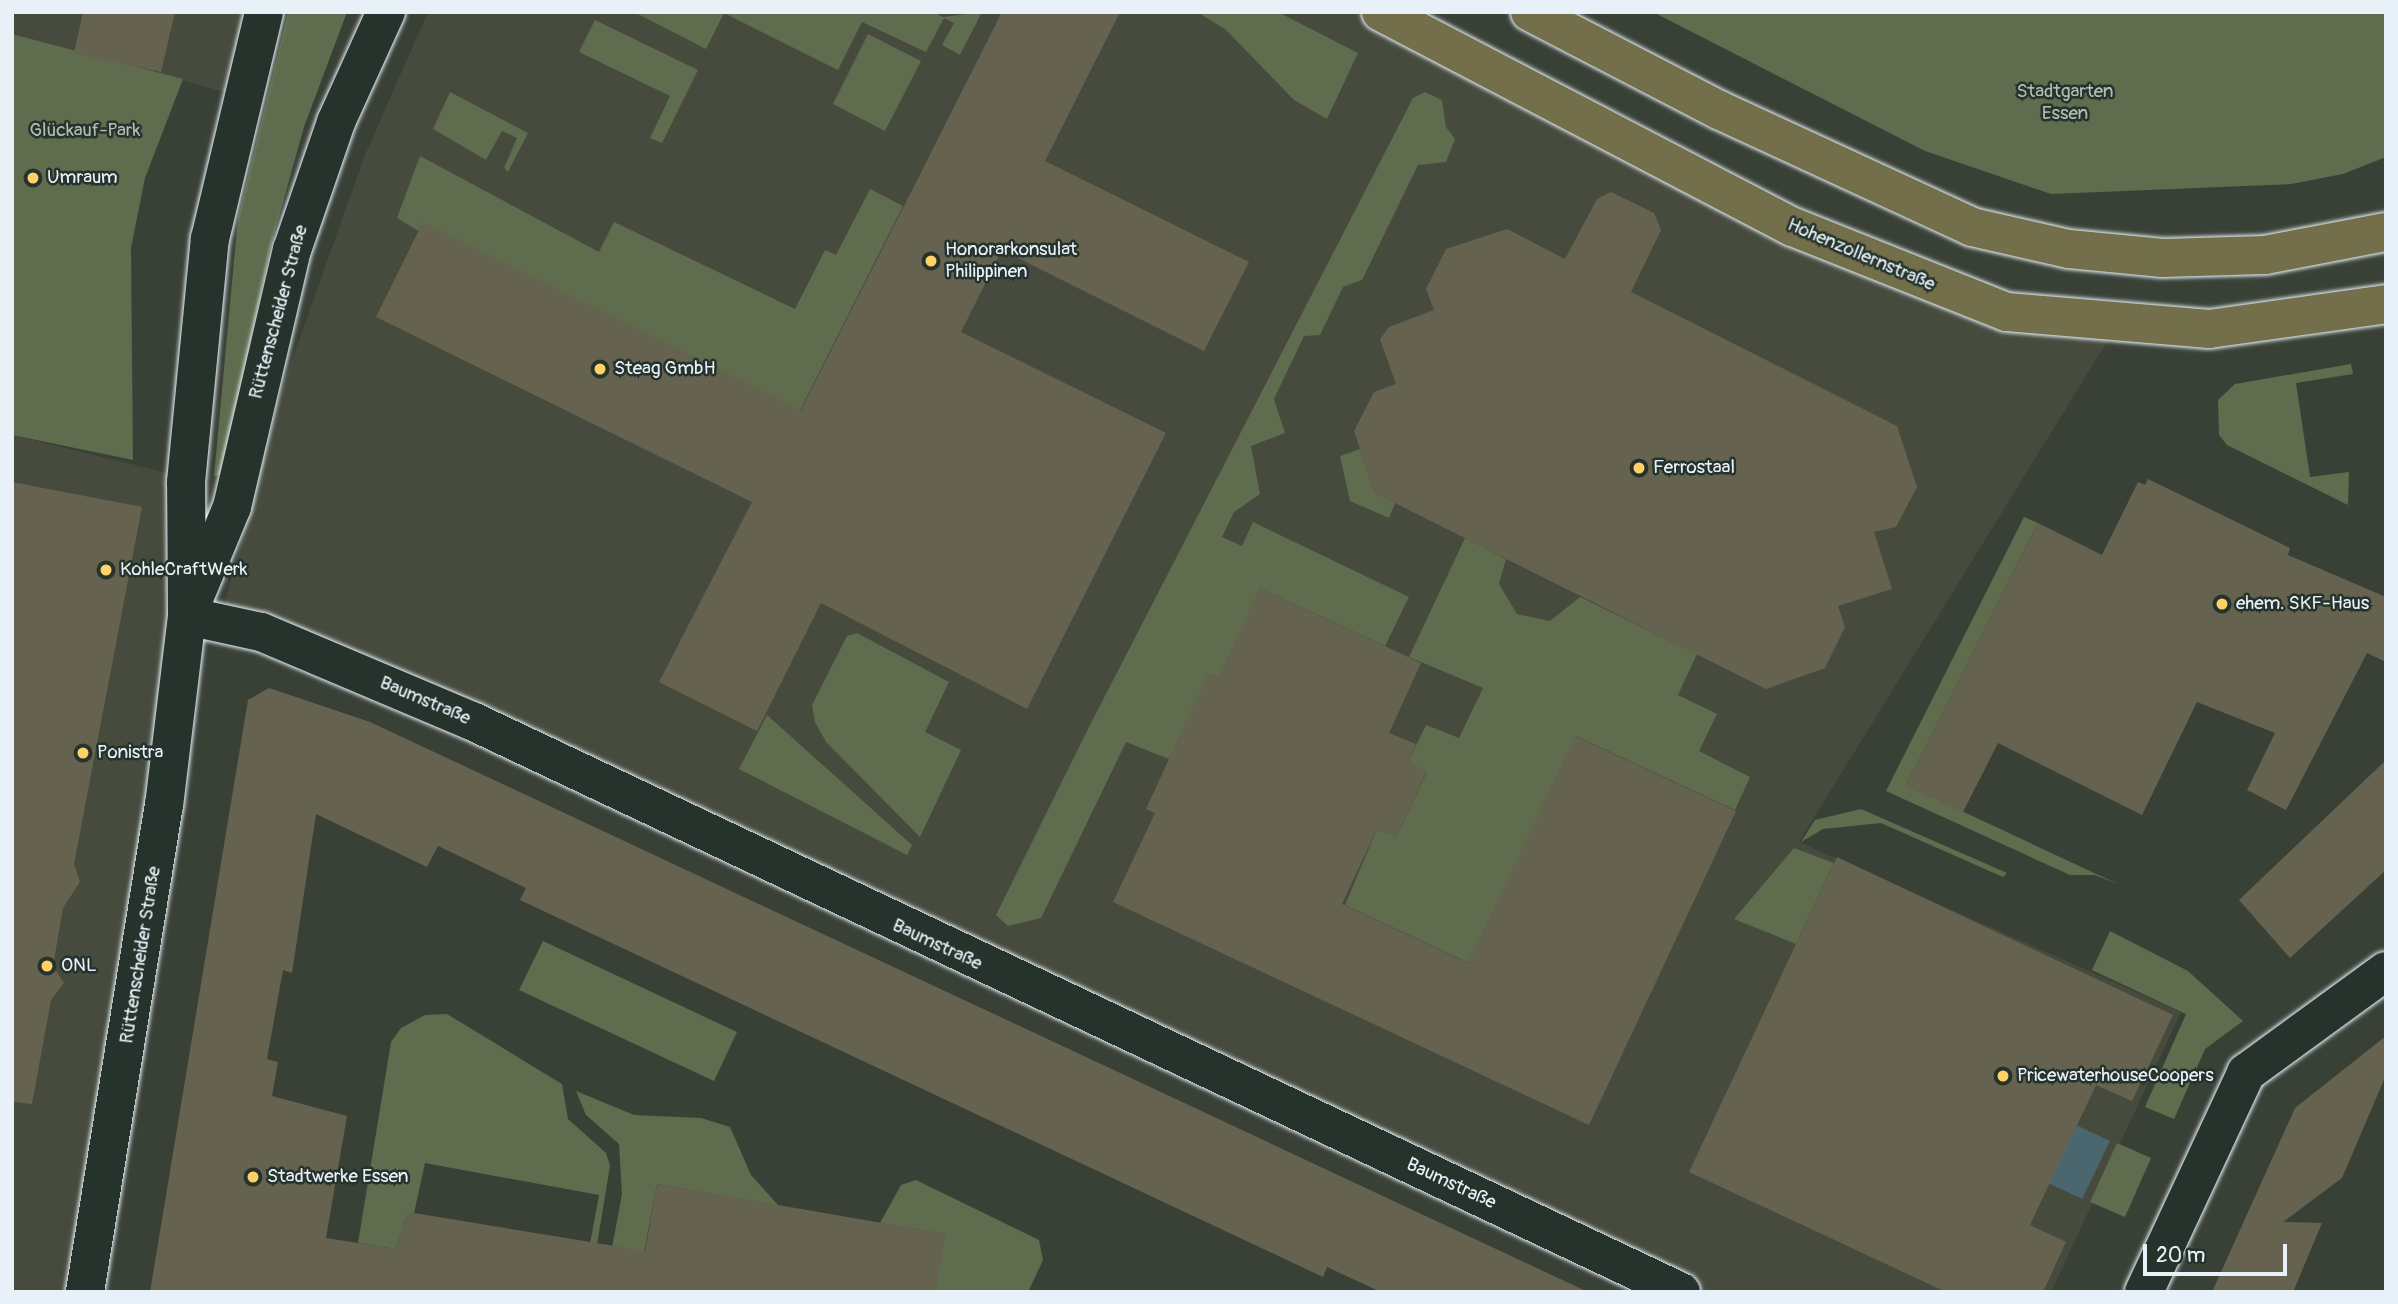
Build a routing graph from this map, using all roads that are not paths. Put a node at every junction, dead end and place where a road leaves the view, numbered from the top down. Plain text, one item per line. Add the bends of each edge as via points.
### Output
1 (264, 12) edge
2 (386, 12) edge
3 (1381, 12) edge
4 (1530, 12) edge
5 (2386, 232) edge
6 (2386, 304) edge
7 (187, 616) junction
8 (2386, 971) edge
9 (85, 1292) edge
10 (1681, 1292) edge
11 (2144, 1292) edge

1 - 7 street, Rüttenscheider Straße via 210,239 186,482
2 - 7 street, Rüttenscheider Straße via 336,122 292,250 232,507
3 - 6 main road, Hohenzollernstraße via 1793,227 2007,312 2098,324 2209,329
4 - 5 main road via 1719,110 1972,227 2069,249 2163,258 2265,255
7 - 9 street, Rüttenscheider Straße via 162,819
7 - 10 street, Baumstraße via 261,632 472,721
8 - 11 street via 2246,1073

